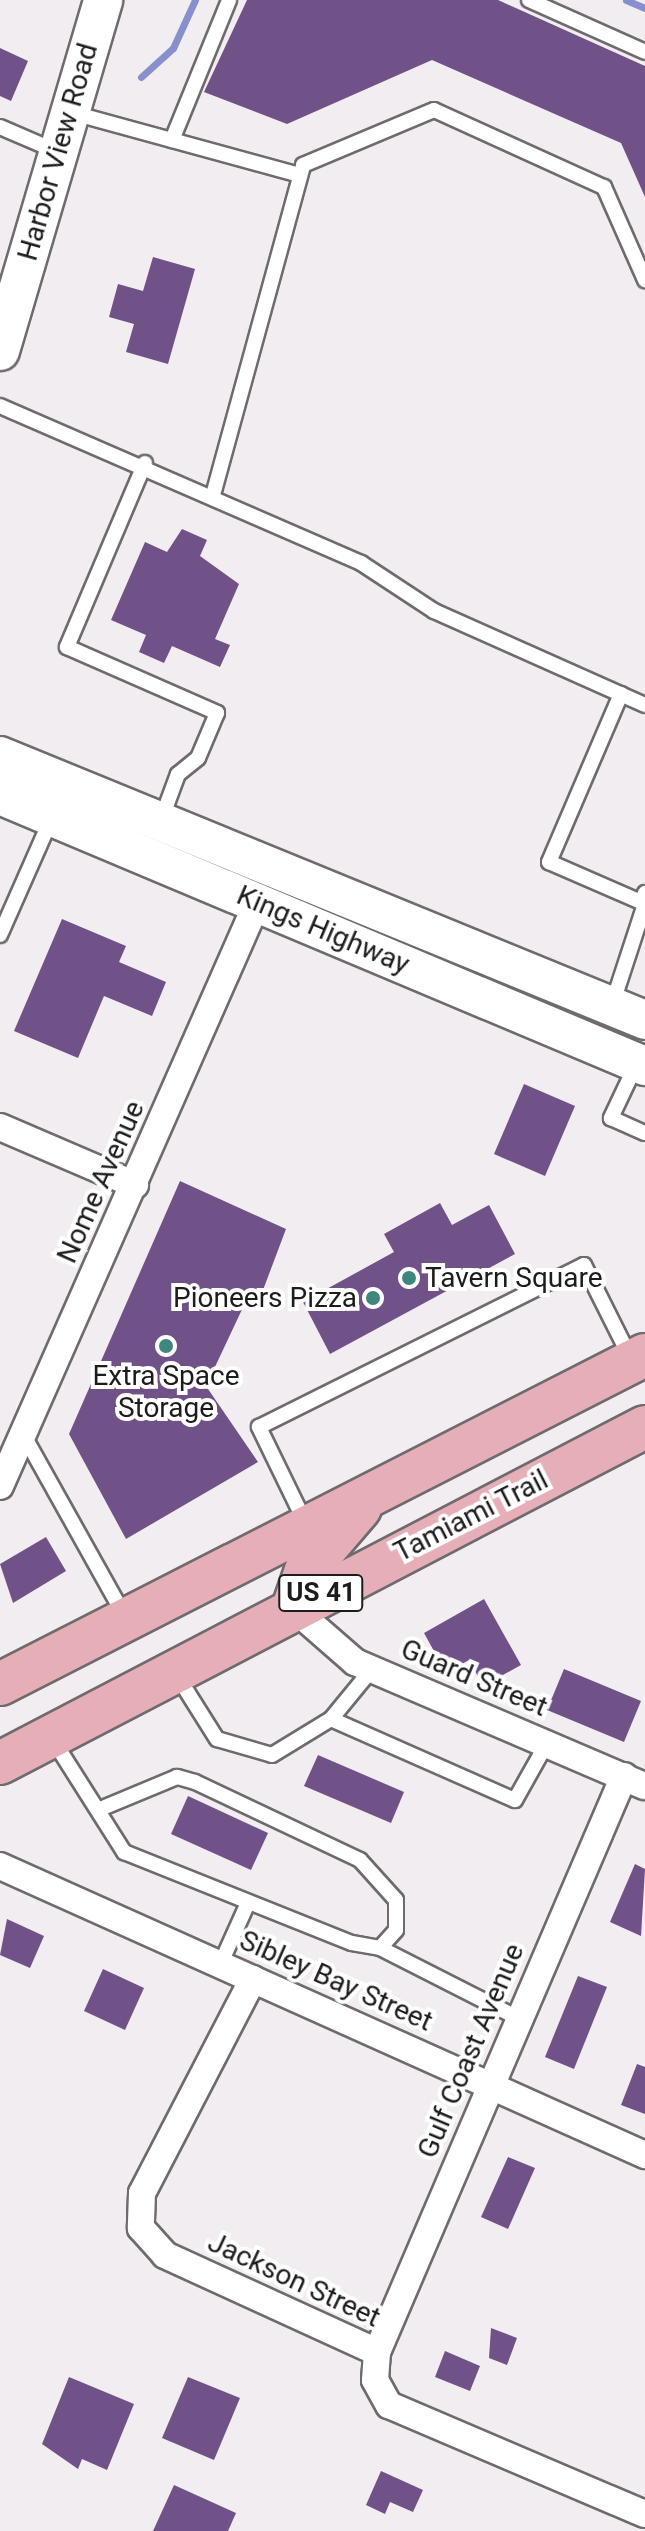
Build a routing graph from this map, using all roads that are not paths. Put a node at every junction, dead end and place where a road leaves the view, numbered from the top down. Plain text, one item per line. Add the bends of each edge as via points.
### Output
1 (103, 0) edge
2 (229, 0) edge
3 (529, 0) edge
4 (645, 52) edge
5 (70, 112) junction
6 (0, 127) edge
7 (172, 140) junction
8 (59, 152) junction
9 (300, 175) junction
10 (645, 280) edge
11 (0, 351) edge
12 (0, 406) edge
13 (145, 463) junction
14 (213, 495) junction
15 (621, 694) junction
16 (645, 705) edge
17 (0, 756) edge
18 (0, 795) edge
19 (52, 817) junction
20 (161, 821) junction
21 (644, 899) edge
22 (257, 903) junction
23 (0, 935) edge
24 (628, 1013) edge
25 (595, 1045) junction
26 (641, 1064) edge
27 (0, 1127) edge
28 (645, 1133) edge
29 (135, 1185) junction
30 (638, 1358) edge
31 (645, 1427) edge
32 (23, 1434) junction
33 (2, 1478) edge
34 (377, 1489) junction
35 (307, 1524) junction
36 (293, 1608) junction
37 (126, 1619) junction
38 (0, 1657) edge
39 (46, 1660) junction
40 (372, 1669) junction
41 (174, 1671) junction
42 (0, 1684) edge
43 (331, 1719) junction
44 (51, 1736) junction
45 (547, 1743) junction
46 (0, 1763) edge
47 (634, 1781) edge
48 (100, 1809) junction
49 (0, 1866) edge
50 (247, 1905) junction
51 (380, 1948) junction
52 (220, 1965) junction
53 (253, 1979) junction
54 (520, 2019) junction
55 (491, 2086) junction
56 (645, 2155) edge
57 (377, 2352) junction
58 (645, 2514) edge

1 - 5 main road, Harbor View Road
2 - 7 lane
3 - 4 lane
5 - 7 lane
5 - 8 main road, Harbor View Road
6 - 8 lane
7 - 9 lane
8 - 11 main road, Harbor View Road
9 - 10 lane via 303,165 434,110 604,187
9 - 14 lane
12 - 13 lane
13 - 14 lane
13 - 20 lane via 67,647 217,713 198,758 178,774
14 - 15 lane via 361,563 434,611
15 - 16 lane
15 - 21 lane via 549,862
17 - 20 main road, Kings Highway
18 - 19 main road, Kings Highway
19 - 22 main road, Kings Highway
19 - 23 lane
20 - 24 main road, Kings Highway
21 - 24 lane
22 - 25 main road, Kings Highway
22 - 29 street, Nome Avenue
24 - 25 main road
25 - 26 main road, Kings Highway
26 - 28 lane via 611,1118
27 - 29 street
29 - 32 street, Nome Avenue
30 - 34 main road, US 41
30 - 35 lane via 584,1265 259,1427
31 - 36 main road, Tamiami Trail / US 41
32 - 33 street, Nome Avenue
32 - 37 lane
34 - 35 main road, US 41
34 - 36 main road via 319,1552
35 - 37 main road, US 41
36 - 40 street, Guard Street via 327,1643
36 - 41 main road, Tamiami Trail / US 41
37 - 39 main road, US 41
38 - 39 main road
39 - 42 main road, US 41
40 - 43 lane
40 - 45 street, Guard Street
41 - 43 lane via 217,1739 242,1751 272,1755
41 - 44 main road, Tamiami Trail / US 41
43 - 45 lane via 515,1800
44 - 46 main road, Tamiami Trail / US 41
44 - 48 lane
45 - 47 street, Guard Street
47 - 54 street, Gulf Coast Avenue
48 - 50 lane via 124,1852
48 - 51 lane via 177,1777 360,1860 396,1900 396,1930
49 - 52 street, Sibley Bay Street
50 - 51 lane
50 - 52 lane
51 - 54 lane
52 - 53 street, Sibley Bay Street
53 - 55 street, Sibley Bay Street
53 - 57 street, Jackson Street via 142,2193 141,2228 165,2255
54 - 55 street, Gulf Coast Avenue
55 - 56 street, Sibley Bay Street
55 - 57 street, Gulf Coast Avenue
57 - 58 street, Jackson Street via 375,2380 389,2405

